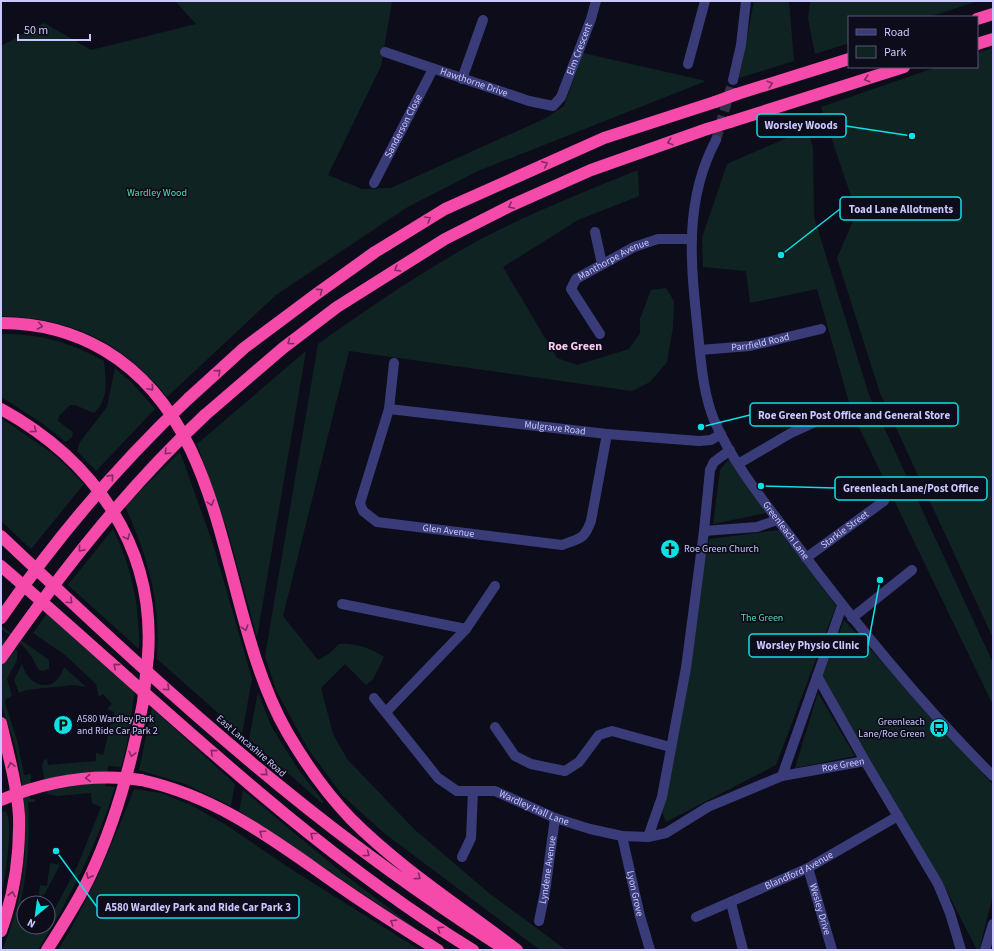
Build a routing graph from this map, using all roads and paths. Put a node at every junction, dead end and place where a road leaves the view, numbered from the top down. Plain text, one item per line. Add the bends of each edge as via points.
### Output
1 (596, 1) edge
2 (705, 1) edge
3 (746, 1) edge
4 (993, 14) edge
5 (978, 19) edge
6 (483, 20) dead end
7 (993, 39) edge
8 (978, 44) edge
9 (385, 52) dead end
10 (848, 59) edge
11 (688, 64) dead end
12 (901, 68) edge
13 (433, 69) junction
14 (462, 79) junction
15 (733, 80) tunnel mouth
16 (561, 97) joint
17 (716, 140) tunnel mouth
18 (374, 183) dead end
19 (595, 232) dead end
20 (692, 239) junction
21 (602, 264) junction
22 (1, 323) edge
23 (820, 329) dead end
24 (600, 334) dead end
25 (700, 350) junction
26 (394, 363) dead end
27 (1, 409) edge
28 (389, 409) junction
29 (844, 409) dead end
30 (606, 434) junction
31 (721, 434) junction
32 (730, 450) junction
33 (738, 464) junction
34 (884, 501) dead end
35 (778, 520) junction
36 (704, 531) junction
37 (1, 536) edge
38 (806, 558) junction
39 (1, 566) edge
40 (912, 570) dead end
41 (495, 586) dead end
42 (342, 604) dead end
43 (842, 606) junction
44 (1, 618) edge
45 (852, 618) junction
46 (466, 629) junction
47 (1, 658) edge
48 (817, 676) junction
49 (374, 698) dead end
50 (386, 712) junction
51 (1, 723) edge
52 (495, 727) dead end
53 (670, 747) junction
54 (865, 761) junction
55 (782, 776) junction
56 (993, 776) edge
57 (474, 791) junction
58 (1, 800) edge
59 (898, 816) junction
60 (555, 818) junction
61 (622, 836) junction
62 (648, 837) junction
63 (462, 857) dead end
64 (808, 868) junction
65 (731, 903) junction
66 (696, 916) dead end
67 (539, 921) dead end
68 (993, 924) edge
69 (1, 931) edge
70 (47, 950) edge
71 (438, 950) edge
72 (473, 950) edge
73 (506, 950) edge
74 (517, 950) edge
75 (650, 950) edge
76 (743, 950) edge
77 (832, 950) edge
78 (961, 950) edge
79 (985, 950) edge

1 - 16 street, Elm Crescent
2 - 11 street
3 - 15 street via 741,45
4 - 5 highway
6 - 14 street
7 - 8 highway
9 - 13 street, Hawthorne Drive
44 -> 10 highway, bridge via 62,535 96,494 189,398 244,348 375,252 445,209 604,138
12 -> 47 highway, bridge via 730,122 591,170 510,206 445,239 337,307 283,348 205,415 143,476 74,557
13 - 14 street, Hawthorne Drive
13 - 18 street, Sanderson Close
14 - 16 street, Hawthorne Drive via 529,101 553,106
17 - 20 street, Greenleach Lane via 705,162 697,192
19 - 21 street
20 - 21 street, Manthorpe Avenue via 658,239 634,247
20 - 25 street, Greenleach Lane
21 - 24 street, Manthorpe Avenue via 576,279 571,289
22 -> 74 highway via 47,328 92,343 132,370 167,408 189,444 206,487 246,630 267,691 287,731 328,793 350,818 393,857
23 - 25 street, Parrfield Road via 750,346
25 - 31 street, Greenleach Lane via 709,404
26 - 28 street, Glen Avenue
27 -> 70 highway, bridge via 46,439 73,461 100,492 120,522 136,558 142,579 148,623 148,656 143,702 129,766 109,829 90,877
28 - 30 street, Mulgrave Road
28 - 30 street, Glen Avenue via 360,503 363,511 377,522 562,545 587,533
29 - 33 street via 786,436
30 - 31 street, Mulgrave Road via 699,441 711,440
31 - 32 street, Greenleach Lane
32 - 33 street, Greenleach Lane
32 - 36 street via 714,462 710,470
33 - 35 street, Greenleach Lane
34 - 38 street, Starkie Street
35 - 36 street via 757,527
35 - 38 street, Greenleach Lane
36 - 53 street via 686,668
37 -> 73 highway, East Lancashire Road via 281,788 422,894
38 - 43 street, Greenleach Lane
72 -> 39 highway via 362,874 270,801
40 - 45 street
41 - 46 street
42 - 46 street
43 - 45 street, Greenleach Lane
43 - 48 street
45 - 56 street, Greenleach Lane via 909,688
46 - 50 street
48 - 54 street
48 - 55 street
49 - 50 street, Wardley Hall Lane
50 - 57 street, Wardley Hall Lane via 438,778 457,791
69 -> 51 highway via 8,911 17,865 19,816 14,778
52 - 53 street via 515,756 531,764 565,771 579,762 600,735 612,732
53 - 62 street via 662,796
54 - 55 street, Roe Green
54 - 59 street, Roe Green
55 - 62 street, Roe Green via 708,807 666,833
57 - 60 street, Wardley Hall Lane via 495,791
57 - 63 street via 471,838
71 -> 58 highway, bridge via 380,914 285,848 201,798 141,780 107,777 70,779
59 - 64 street, Blandford Avenue
59 - 78 street, Roe Green via 938,884 950,912
60 - 61 street, Wardley Hall Lane
60 - 67 street, Lyndene Avenue
61 - 62 street, Roe Green
61 - 75 street, Lyon Grove
64 - 65 street, Blandford Avenue
64 - 77 street, Wesley Drive
65 - 66 street, Blandford Avenue
65 - 76 street
68 - 79 street

